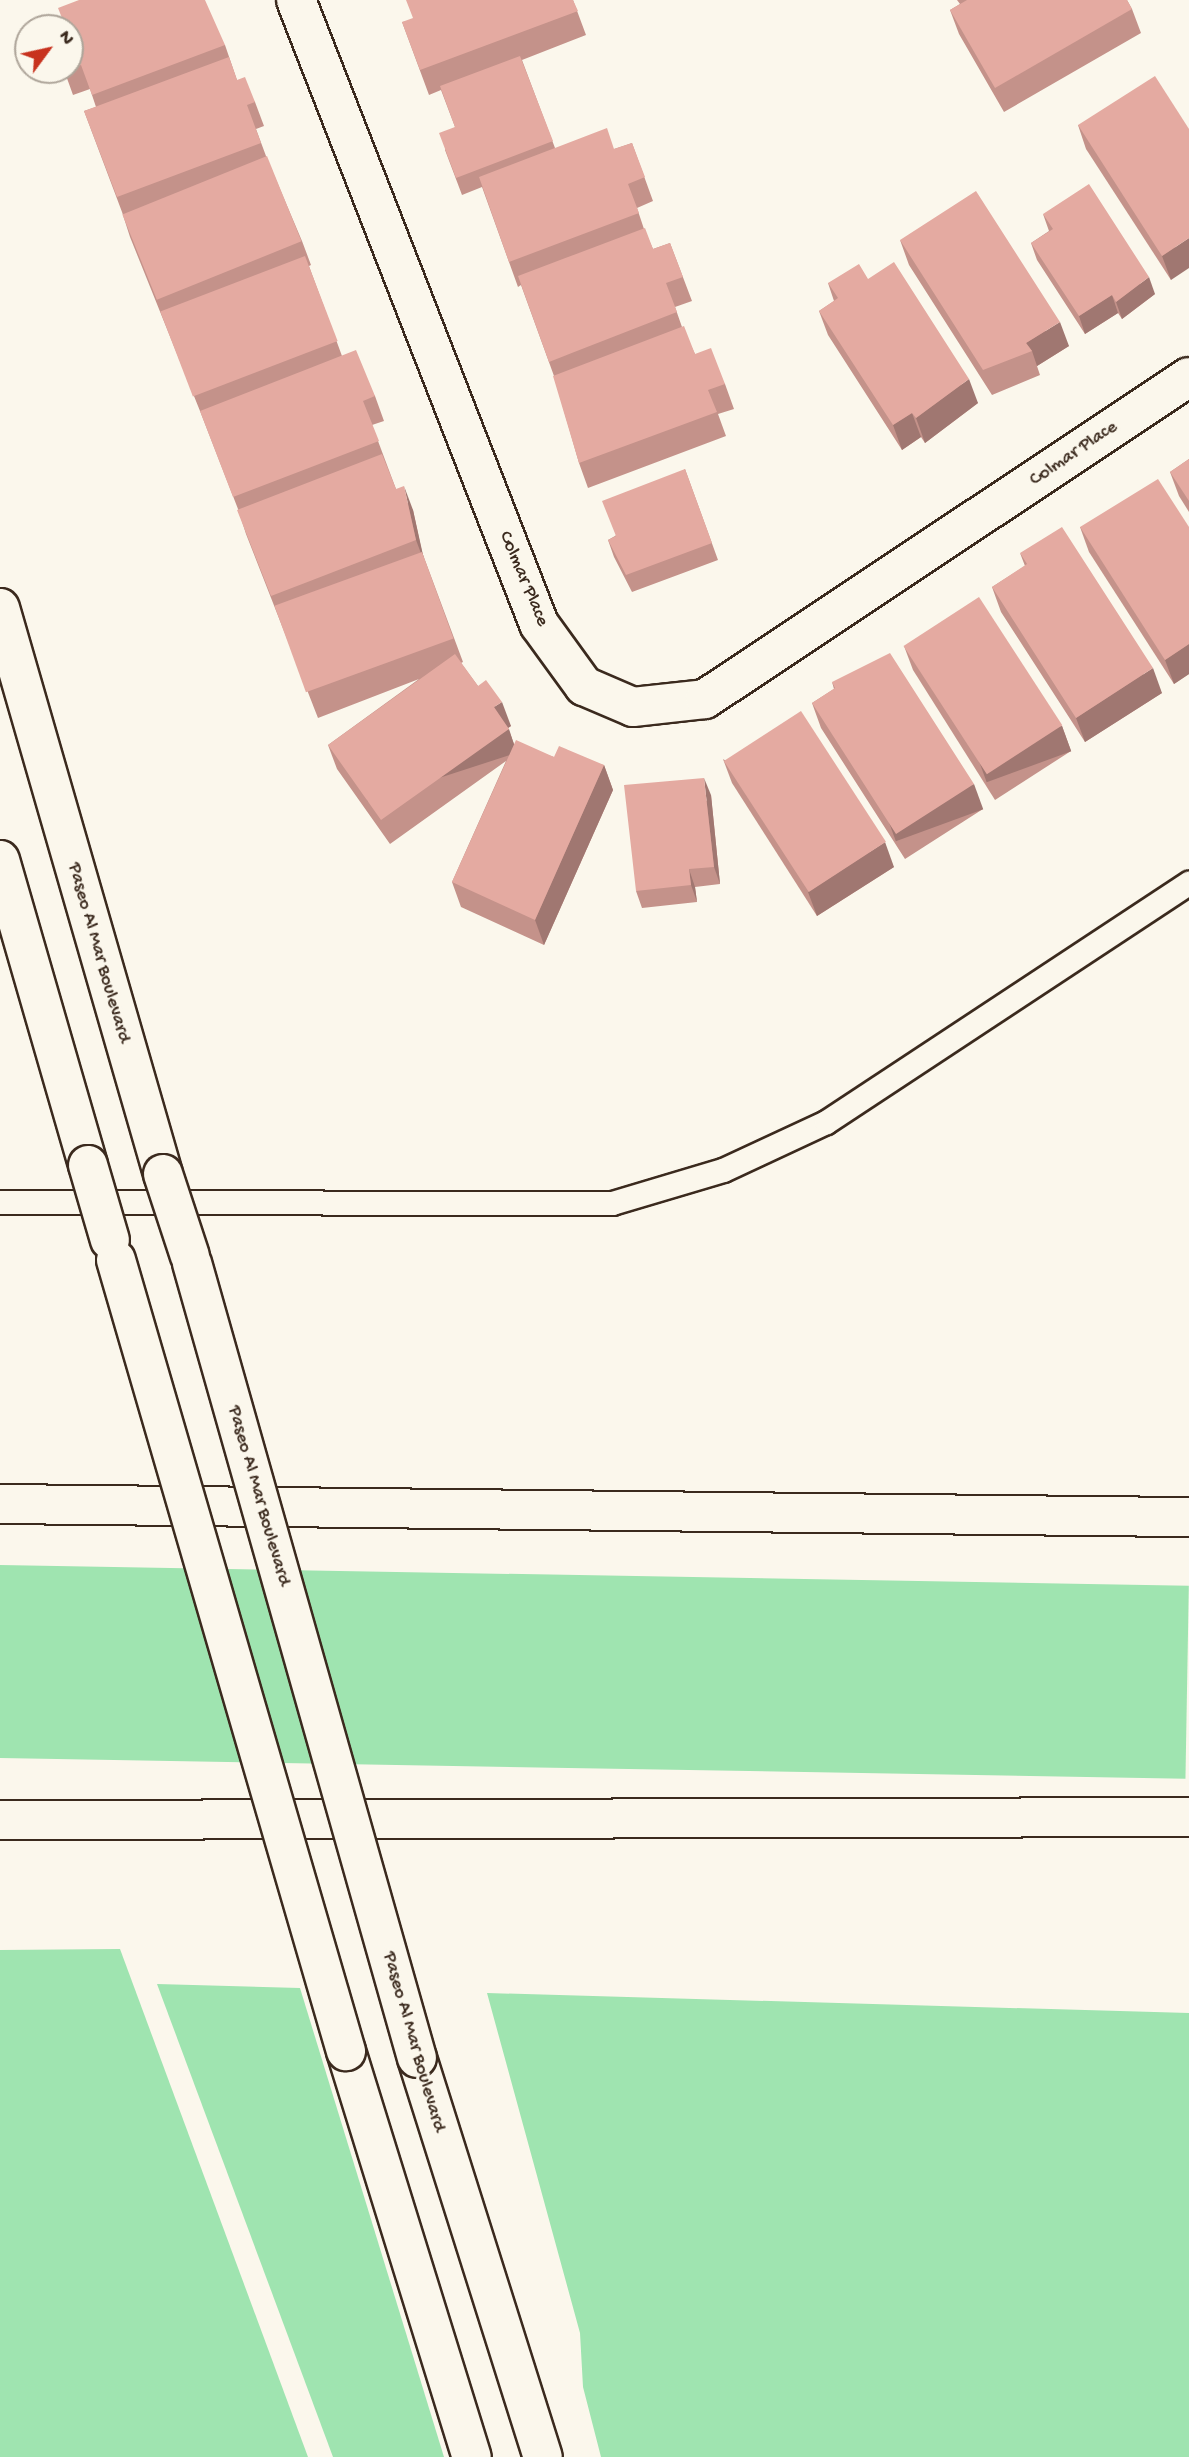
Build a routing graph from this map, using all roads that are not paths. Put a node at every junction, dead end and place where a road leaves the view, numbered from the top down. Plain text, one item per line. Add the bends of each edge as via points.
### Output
1 (296, 0) edge
2 (1189, 377) edge
3 (0, 608) edge
4 (0, 860) edge
5 (1189, 883) edge
6 (0, 1202) edge
7 (0, 1504) edge
8 (1189, 1517) edge
9 (1189, 1817) edge
10 (0, 1820) edge
11 (472, 2457) edge
12 (543, 2457) edge

1 - 2 main road, Colmar Place via 538,624 584,687 633,707 705,699
3 - 12 main road, Paseo Al Mar Boulevard, bridge via 455,2183 516,2385
4 - 11 main road, bridge via 379,2164
5 - 6 lane via 826,1122 723,1170 612,1203
7 - 8 main road
9 - 10 main road

